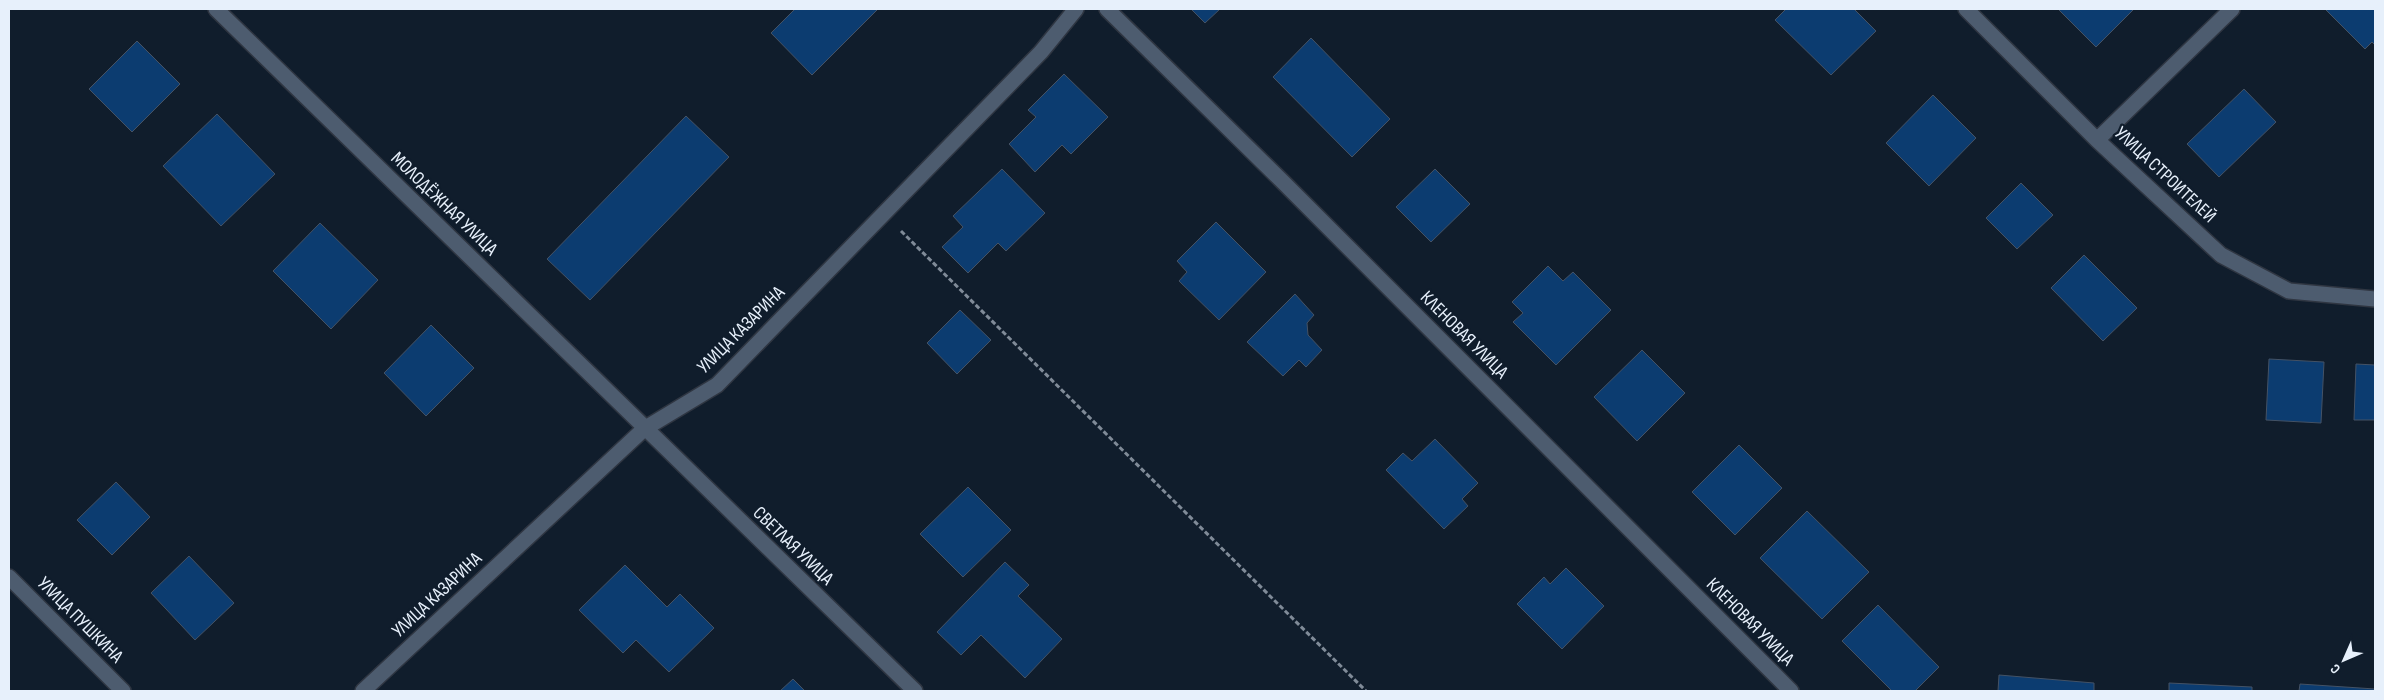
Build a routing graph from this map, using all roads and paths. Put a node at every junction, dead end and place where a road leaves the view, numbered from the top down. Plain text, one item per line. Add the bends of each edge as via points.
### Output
1 (216, 9) edge
2 (1076, 9) edge
3 (1107, 9) edge
4 (1966, 9) edge
5 (2232, 9) edge
6 (2097, 140) junction
7 (883, 214) junction
8 (2375, 299) edge
9 (644, 429) junction
10 (9, 577) edge
11 (123, 691) edge
12 (363, 691) edge
13 (915, 691) edge
14 (1366, 691) edge
15 (1791, 691) edge

1 - 9 street, МОЛОДЁЖНАЯ УЛИЦА
2 - 7 street, УЛИЦА КАЗАРИНА via 1042,52
3 - 15 street, КЛЕНОВАЯ УЛИЦА
4 - 6 street, УЛИЦА СТРОИТЕЛЕЙ
5 - 6 street
6 - 8 street, УЛИЦА СТРОИТЕЛЕЙ via 2221,255 2289,291
7 - 9 street, УЛИЦА КАЗАРИНА via 717,385
7 - 14 path
9 - 12 street, УЛИЦА КАЗАРИНА
9 - 13 street, СВЕТЛАЯ УЛИЦА
10 - 11 street, УЛИЦА ПУШКИНА

